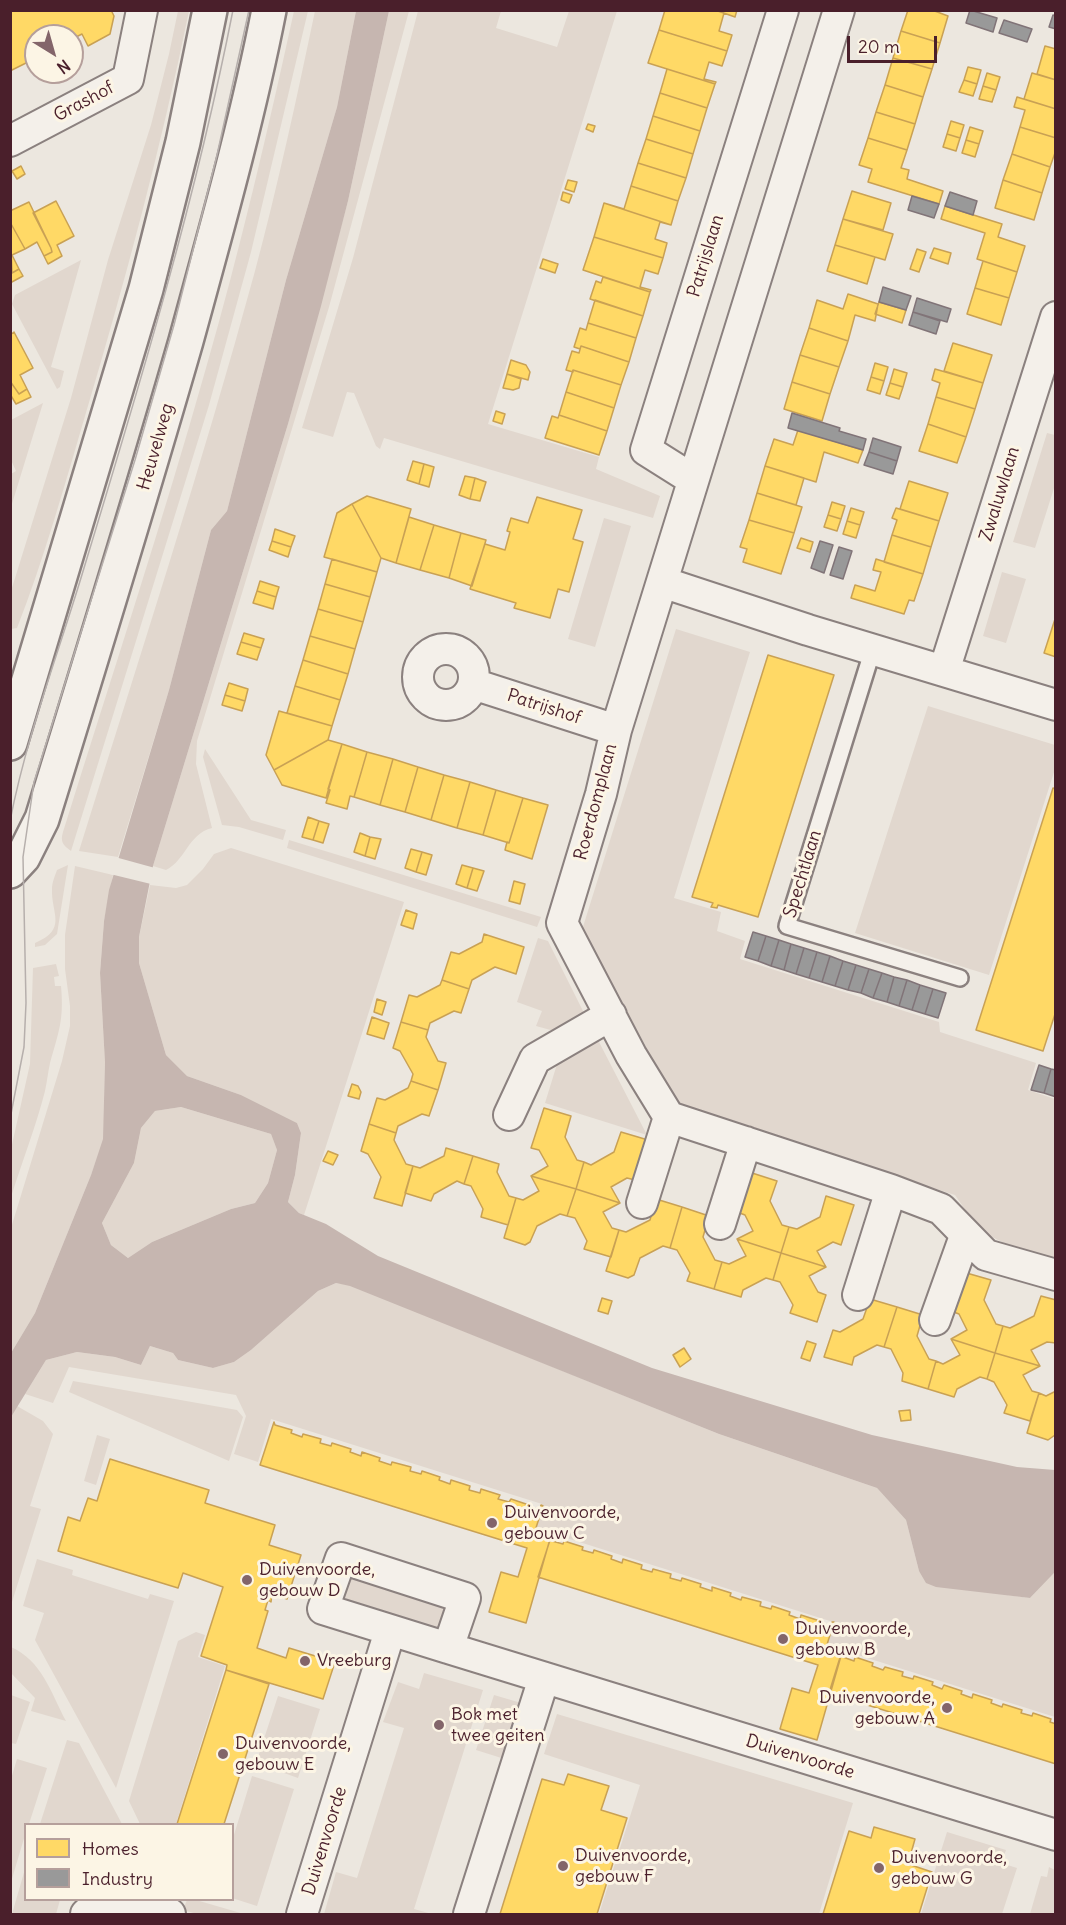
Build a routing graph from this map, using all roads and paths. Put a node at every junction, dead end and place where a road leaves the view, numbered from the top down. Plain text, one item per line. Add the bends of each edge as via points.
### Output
1 (142, 10) edge
2 (210, 10) edge
3 (269, 10) edge
4 (783, 10) edge
5 (839, 10) edge
6 (10, 141) edge
7 (1056, 317) edge
8 (692, 479) junction
9 (662, 582) junction
10 (873, 649) junction
11 (944, 671) junction
12 (473, 684) dead end
13 (1056, 705) edge
14 (616, 730) junction
15 (10, 743) edge
16 (10, 871) edge
17 (960, 978) dead end
18 (611, 1015) junction
19 (509, 1115) dead end
20 (669, 1117) junction
21 (746, 1142) junction
22 (891, 1190) junction
23 (642, 1203) dead end
24 (720, 1224) dead end
25 (965, 1236) junction
26 (1056, 1275) edge
27 (858, 1295) dead end
28 (935, 1320) dead end
29 (390, 1631) junction
30 (448, 1648) junction
31 (544, 1678) junction
32 (1056, 1835) edge
33 (105, 1901) edge
34 (128, 1901) edge
35 (86, 1914) edge
36 (170, 1914) edge
37 (302, 1914) edge
38 (469, 1914) edge

1 - 6 street, Grashof via 128,80
2 - 15 main road via 183,142 146,289
3 - 16 main road, Heuvelweg via 222,213 136,516 42,819 23,857
4 - 8 street, Patrijslaan via 646,450
5 - 8 street
7 - 11 street, Zwaluwlaan
8 - 9 street
9 - 10 street
9 - 14 street, Roerdomplaan
10 - 11 street
10 - 17 lane, Spechtlaan via 787,926
11 - 13 street
12 - 14 street, Patrijshof
14 - 18 street, Roerdomplaan via 562,923
18 - 19 street via 535,1059
18 - 20 street, Roerdomplaan
20 - 21 street
20 - 23 street
21 - 22 street
21 - 24 street
22 - 25 street via 941,1209
22 - 27 street
25 - 26 street via 986,1255
25 - 28 street
29 - 30 street, Duivenvoorde
29 - 30 street, Duivenvoorde via 322,1609 341,1558 465,1598
29 - 37 street, Duivenvoorde
30 - 31 street, Duivenvoorde
31 - 32 street, Duivenvoorde
31 - 38 street
33 - 35 street
34 - 36 street

